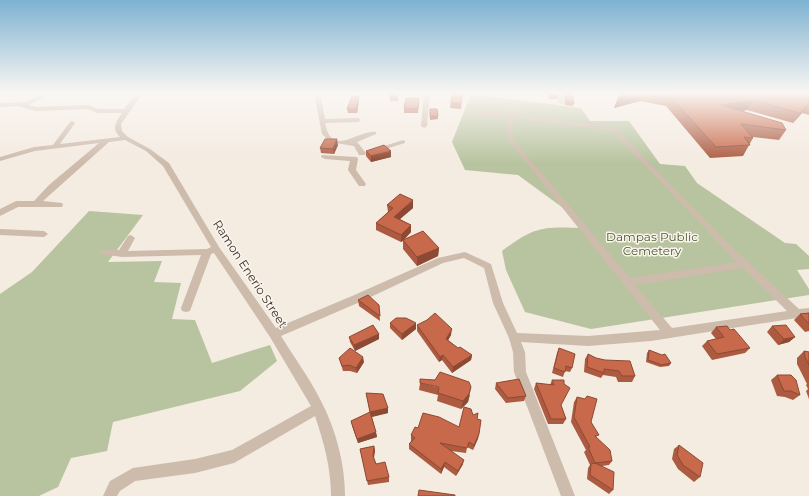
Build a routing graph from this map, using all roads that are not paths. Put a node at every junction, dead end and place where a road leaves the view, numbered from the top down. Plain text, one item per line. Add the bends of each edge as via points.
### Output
1 (123, 116) edge
2 (321, 116) edge
3 (425, 116) edge
4 (511, 116) edge
5 (512, 116) edge
6 (358, 120) dead end
7 (322, 121) junction
8 (72, 123) dead end
9 (424, 126) dead end
10 (374, 133) dead end
11 (126, 138) junction
12 (106, 141) junction
13 (403, 142) dead end
14 (348, 143) junction
15 (56, 145) junction
16 (362, 153) junction
17 (325, 157) dead end
18 (0, 159) edge
19 (354, 159) junction
20 (362, 184) dead end
21 (36, 203) junction
22 (59, 205) dead end
23 (0, 213) edge
24 (0, 232) edge
25 (44, 234) dead end
26 (132, 238) dead end
27 (211, 250) junction
28 (104, 252) dead end
29 (122, 254) junction
30 (745, 264) junction
31 (628, 282) junction
32 (186, 308) dead end
33 (809, 312) edge
34 (797, 314) junction
35 (669, 333) junction
36 (274, 334) junction
37 (514, 337) junction
38 (318, 408) junction
39 (110, 496) edge
40 (338, 496) edge
41 (568, 496) edge

1 - 11 street via 118,124 120,132
2 - 7 street
3 - 9 street
4 - 31 street via 511,140
5 - 30 street via 615,131
6 - 7 street
7 - 14 street via 324,133 332,141
8 - 15 street
10 - 14 street
11 - 12 street
11 - 27 street, Ramon Enerio Street via 148,150 166,165
12 - 15 street
12 - 21 street
13 - 16 street
14 - 16 street via 356,144
15 - 18 street
16 - 19 street
17 - 19 street
19 - 20 street via 352,170
21 - 22 street
21 - 23 street via 16,204
24 - 25 street
26 - 29 street
27 - 29 street
27 - 32 street
27 - 36 street, Ramon Enerio Street
28 - 29 street
30 - 31 street
30 - 34 street
31 - 35 street
33 - 34 street
34 - 35 street
35 - 37 street via 588,341
36 - 37 street via 441,260 466,255 488,266 492,287
36 - 38 street, Ramon Enerio Street
37 - 41 street via 519,352 520,372
38 - 39 street via 234,456 195,466 133,475 115,486
38 - 40 street, Ramon Enerio Street via 330,440 338,477

